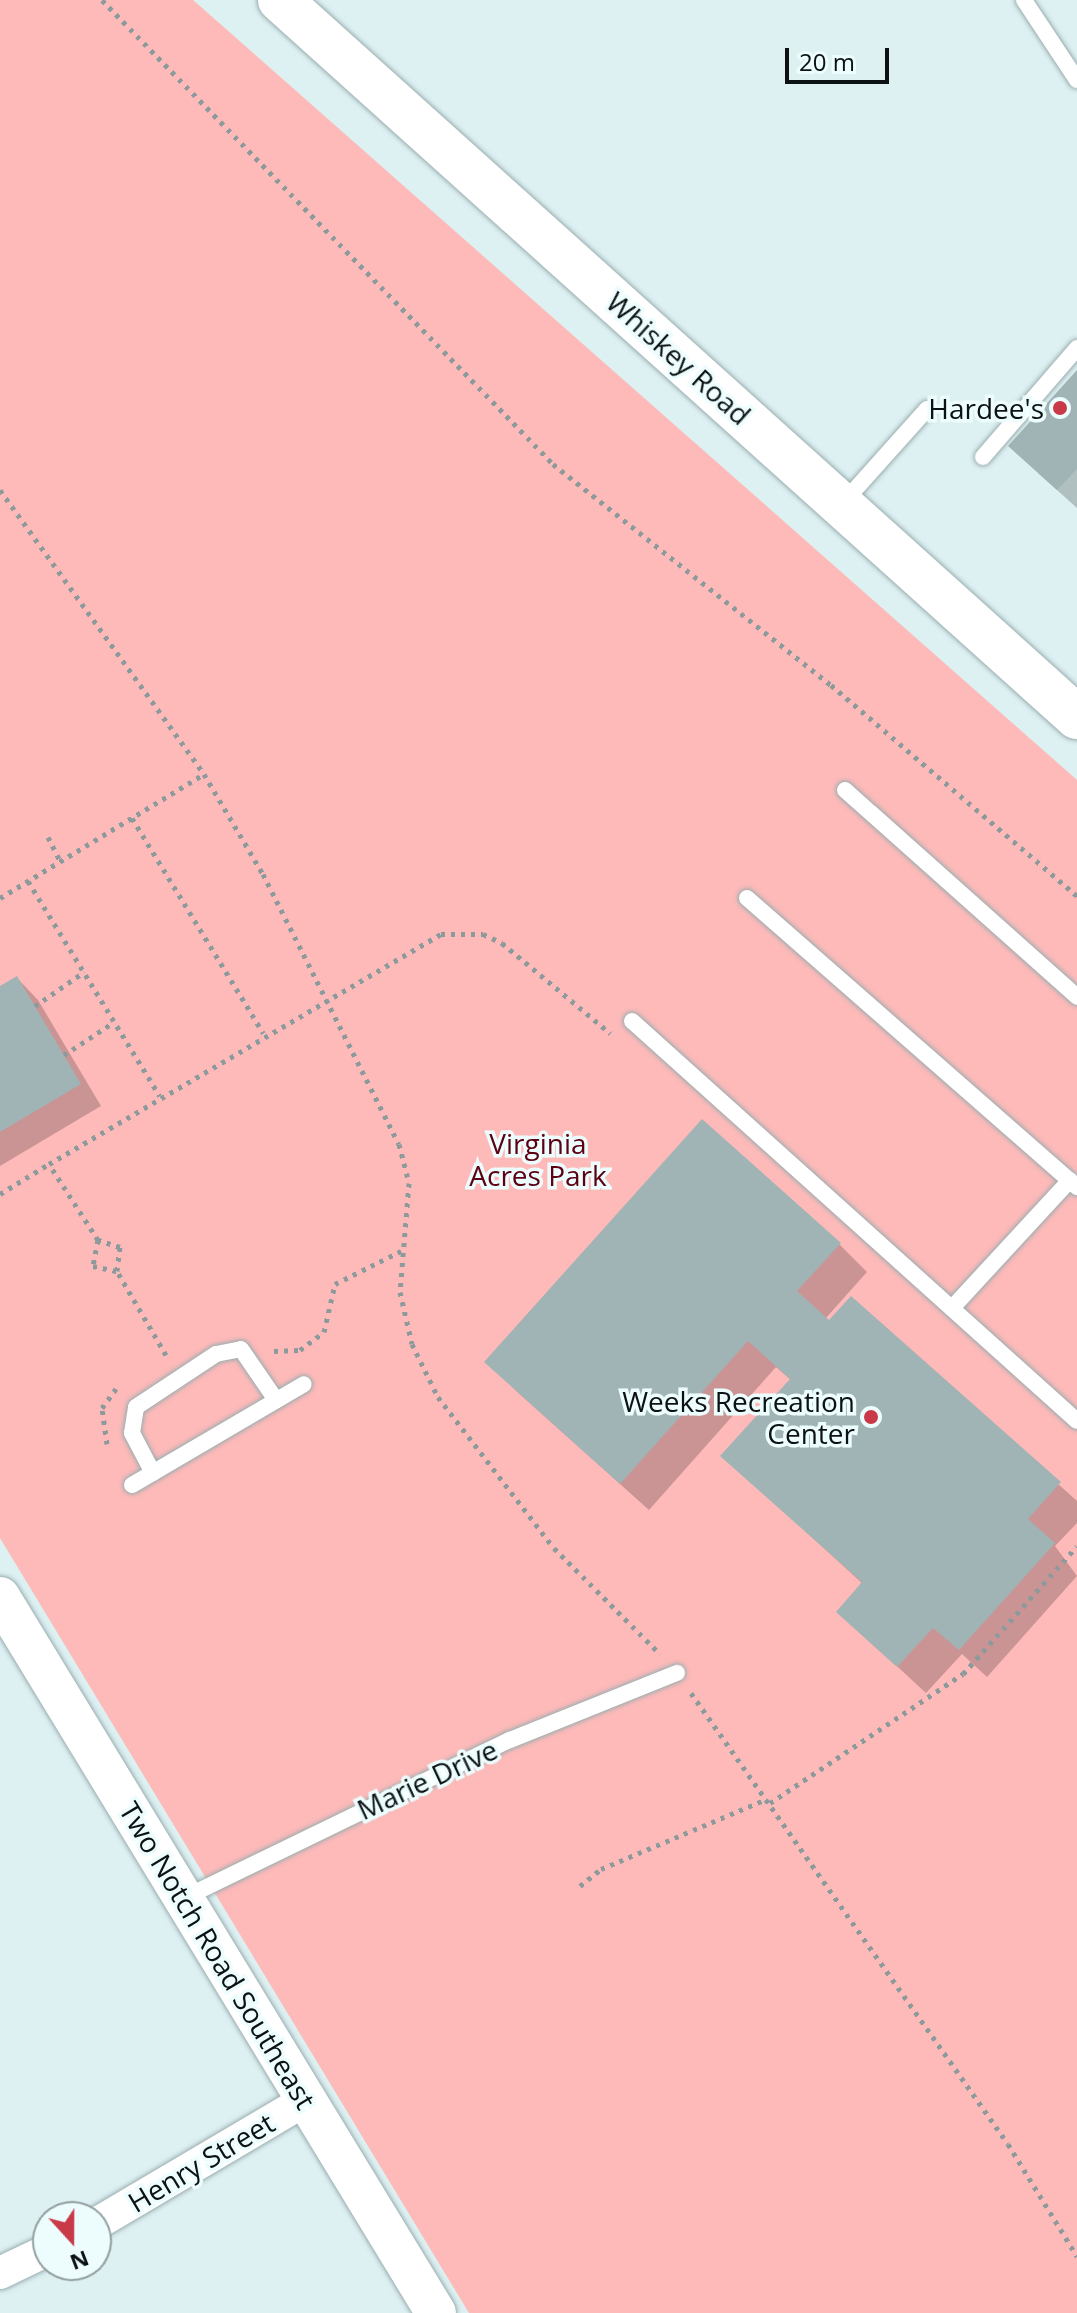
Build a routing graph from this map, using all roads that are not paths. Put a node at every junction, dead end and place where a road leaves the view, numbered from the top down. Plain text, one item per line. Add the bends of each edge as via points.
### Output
1 (280, 0) edge
2 (1024, 0) edge
3 (1077, 80) edge
4 (1077, 348) edge
5 (927, 409) dead end
6 (983, 457) dead end
7 (842, 505) junction
8 (1077, 717) edge
9 (845, 790) dead end
10 (747, 898) dead end
11 (1077, 997) edge
12 (632, 1021) dead end
13 (1073, 1183) edge
14 (952, 1308) junction
15 (304, 1384) dead end
16 (276, 1400) junction
17 (1077, 1421) edge
18 (153, 1473) junction
19 (132, 1485) dead end
20 (0, 1597) edge
21 (677, 1673) road end
22 (183, 1899) junction
23 (306, 2100) junction
24 (112, 2215) edge
25 (32, 2258) edge
26 (0, 2273) edge
27 (436, 2313) edge

1 - 7 main road, Whiskey Road
2 - 3 lane
4 - 6 lane
5 - 7 lane
7 - 8 main road, Whiskey Road
9 - 11 lane
10 - 13 lane
12 - 14 lane
13 - 14 lane
14 - 17 lane
15 - 16 lane
16 - 18 lane
16 - 18 lane via 241,1349 216,1354 136,1407 132,1433
18 - 19 lane
20 - 22 street, Two Notch Road Southeast
21 - 22 lane, Marie Drive via 510,1740
22 - 23 street, Two Notch Road Southeast
23 - 24 street, Henry Street
23 - 27 street, Two Notch Road Southeast
25 - 26 street

